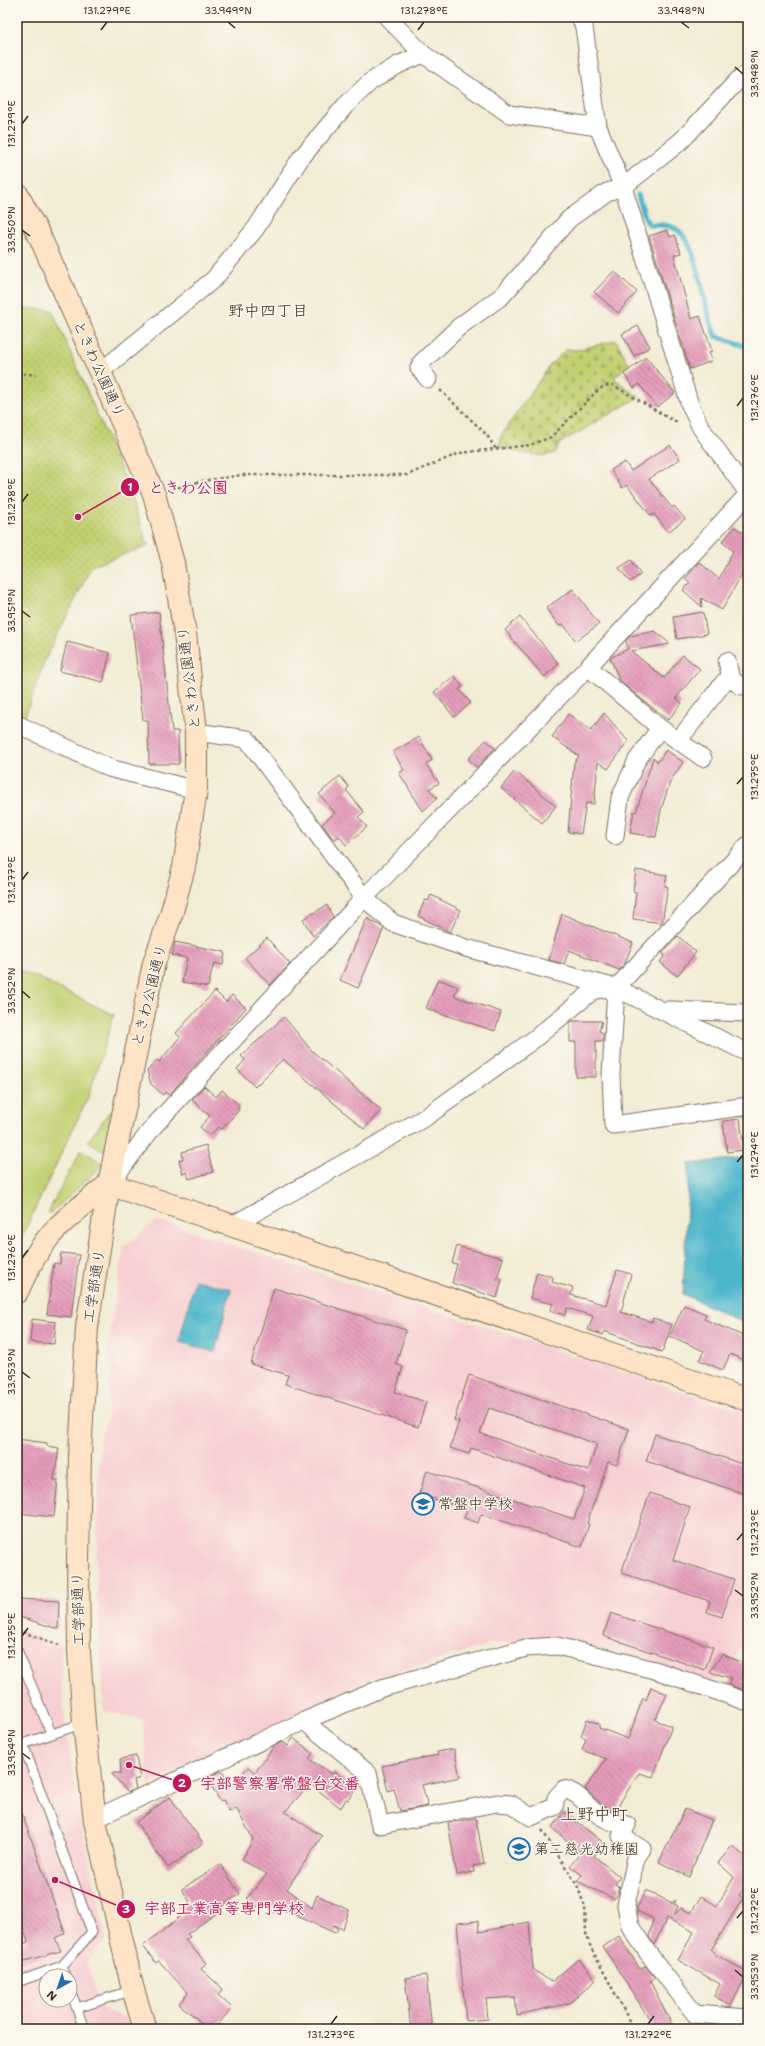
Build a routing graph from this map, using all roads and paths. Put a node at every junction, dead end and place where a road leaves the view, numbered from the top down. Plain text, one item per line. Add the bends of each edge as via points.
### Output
1 (387, 17) edge
2 (580, 17) edge
3 (423, 54) junction
4 (748, 73) edge
5 (598, 127) junction
6 (623, 187) junction
7 (17, 194) edge
8 (100, 372) junction
9 (17, 373) edge
10 (36, 375) dead end
11 (428, 379) joint
12 (700, 428) junction
13 (496, 449) junction
14 (154, 494) junction
15 (747, 497) edge
16 (727, 661) dead end
17 (588, 667) junction
18 (17, 724) edge
19 (660, 728) junction
20 (196, 732) junction
21 (678, 740) junction
22 (703, 758) dead end
23 (196, 790) junction
24 (615, 836) dead end
25 (748, 845) edge
26 (364, 898) junction
27 (616, 988) junction
28 (663, 1010) junction
29 (748, 1013) edge
30 (748, 1053) edge
31 (748, 1106) edge
32 (109, 1184) junction
33 (231, 1226) junction
34 (17, 1292) edge
35 (748, 1400) edge
36 (17, 1630) edge
37 (17, 1650) edge
38 (79, 1652) junction
39 (748, 1702) edge
40 (304, 1720) junction
41 (84, 1723) junction
42 (51, 1733) junction
43 (20, 1745) edge
44 (531, 1817) junction
45 (95, 1821) junction
46 (62, 1966) joint
47 (17, 1982) edge
48 (133, 1990) junction
49 (77, 2008) edge
50 (78, 2008) edge
51 (748, 2018) edge
52 (84, 2029) edge
53 (145, 2029) edge
54 (631, 2029) edge

1 - 3 street
2 - 5 street via 584,27
3 - 5 street via 509,114
3 - 8 street via 370,82 345,106 300,159 256,228 214,279
4 - 6 street via 740,78 681,141
5 - 6 street
6 - 11 street via 607,192 570,219 502,296 460,326 422,362 419,368
6 - 12 street via 690,405
7 - 8 street, ときわ公園通り via 40,237
8 - 14 street, ときわ公園通り
9 - 10 path
11 - 13 path via 486,434
12 - 13 path via 672,420 613,385 604,386 596,392 551,438 530,445
12 - 15 street
13 - 14 path via 460,453 407,475 242,475 202,481
14 - 20 street, ときわ公園通り via 173,562 185,634
15 - 17 street
16 - 21 street via 736,683 724,682
17 - 19 street
17 - 26 street
18 - 23 street via 109,768
19 - 21 street
19 - 24 street via 637,760 620,798
20 - 23 street, ときわ公園通り
20 - 26 street via 247,739
21 - 22 street
23 - 32 street, ときわ公園通り via 184,867 154,963
25 - 27 street
26 - 27 street via 393,923 466,948
26 - 32 street via 153,1127
27 - 28 street
27 - 31 street via 611,1074 612,1125
27 - 33 street via 594,990 526,1045 426,1117
28 - 29 street
28 - 30 street
32 - 33 street
32 - 34 street via 58,1227 38,1253
32 - 38 street, 工学部通り via 87,1334 80,1455
33 - 35 street
36 - 38 path
37 - 42 lane
38 - 41 street, 工学部通り
39 - 40 street via 658,1671 557,1646 526,1648 382,1688
40 - 44 street via 368,1773 380,1825 497,1804 511,1804
40 - 45 street
41 - 42 lane
41 - 45 street, 工学部通り
42 - 43 lane
43 - 46 lane via 92,1932
44 - 51 street via 554,1807 556,1798 564,1789 580,1796 601,1817 627,1825 621,1836 642,1849 636,1858 626,1905 630,1926 695,2014
44 - 54 path via 551,1841 577,1885 585,1907 586,1933 591,1948 628,2018
45 - 48 street, 工学部通り
46 - 47 lane
48 - 50 lane
48 - 53 street, 工学部通り
49 - 52 lane

